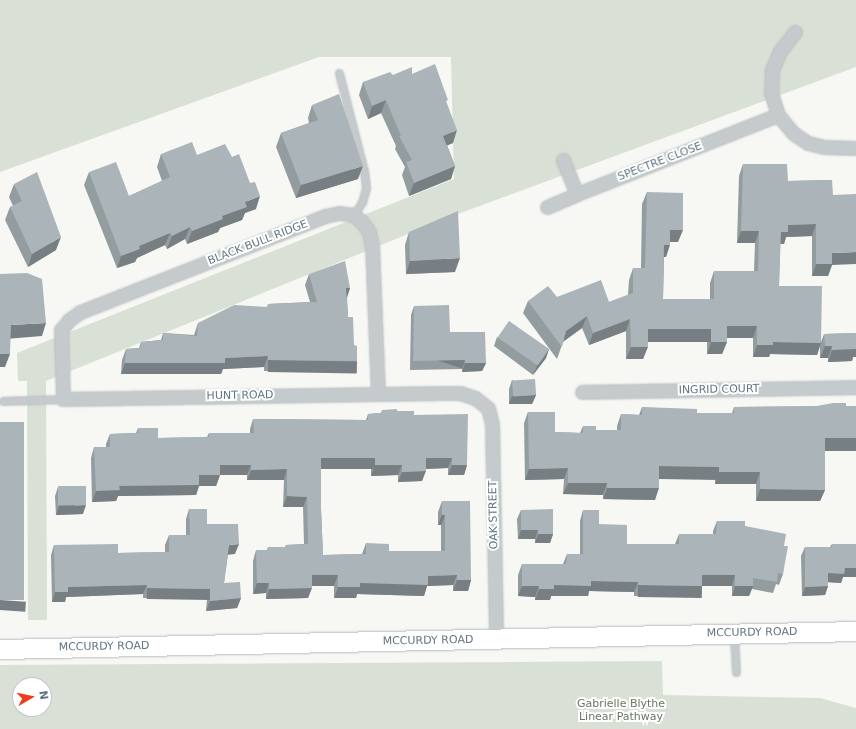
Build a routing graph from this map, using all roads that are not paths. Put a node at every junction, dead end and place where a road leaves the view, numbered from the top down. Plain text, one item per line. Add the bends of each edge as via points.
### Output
1 (795, 32) dead end
2 (339, 73) dead end
3 (778, 116) junction
4 (856, 148) edge
5 (563, 160) dead end
6 (577, 194) junction
7 (547, 207) dead end
8 (354, 215) junction
9 (856, 387) edge
10 (582, 392) dead end
11 (378, 394) junction
12 (475, 398) joint
13 (63, 400) junction
14 (4, 401) dead end
15 (856, 631) edge
16 (734, 634) junction
17 (496, 639) junction
18 (0, 649) edge
19 (736, 672) dead end

1 - 3 street via 780,51 772,70 771,93
2 - 8 lane via 366,188 362,202
3 - 4 street via 793,133 808,143 824,147
3 - 6 street, SPECTRE CLOSE
5 - 6 street
6 - 7 street, SPECTRE CLOSE
8 - 11 street via 369,232 372,247
8 - 13 street, BLACK BULL RIDGE via 339,213 324,216 80,312 69,320 62,330
9 - 10 street, INGRID COURT
11 - 12 street, HUNT ROAD via 460,393
11 - 13 street, HUNT ROAD
12 - 17 street, OAK STREET via 488,408 492,424
13 - 14 lane, HUNT ROAD
15 - 16 main road, MCCURDY ROAD
16 - 17 main road, MCCURDY ROAD
16 - 19 lane
17 - 18 main road, MCCURDY ROAD

